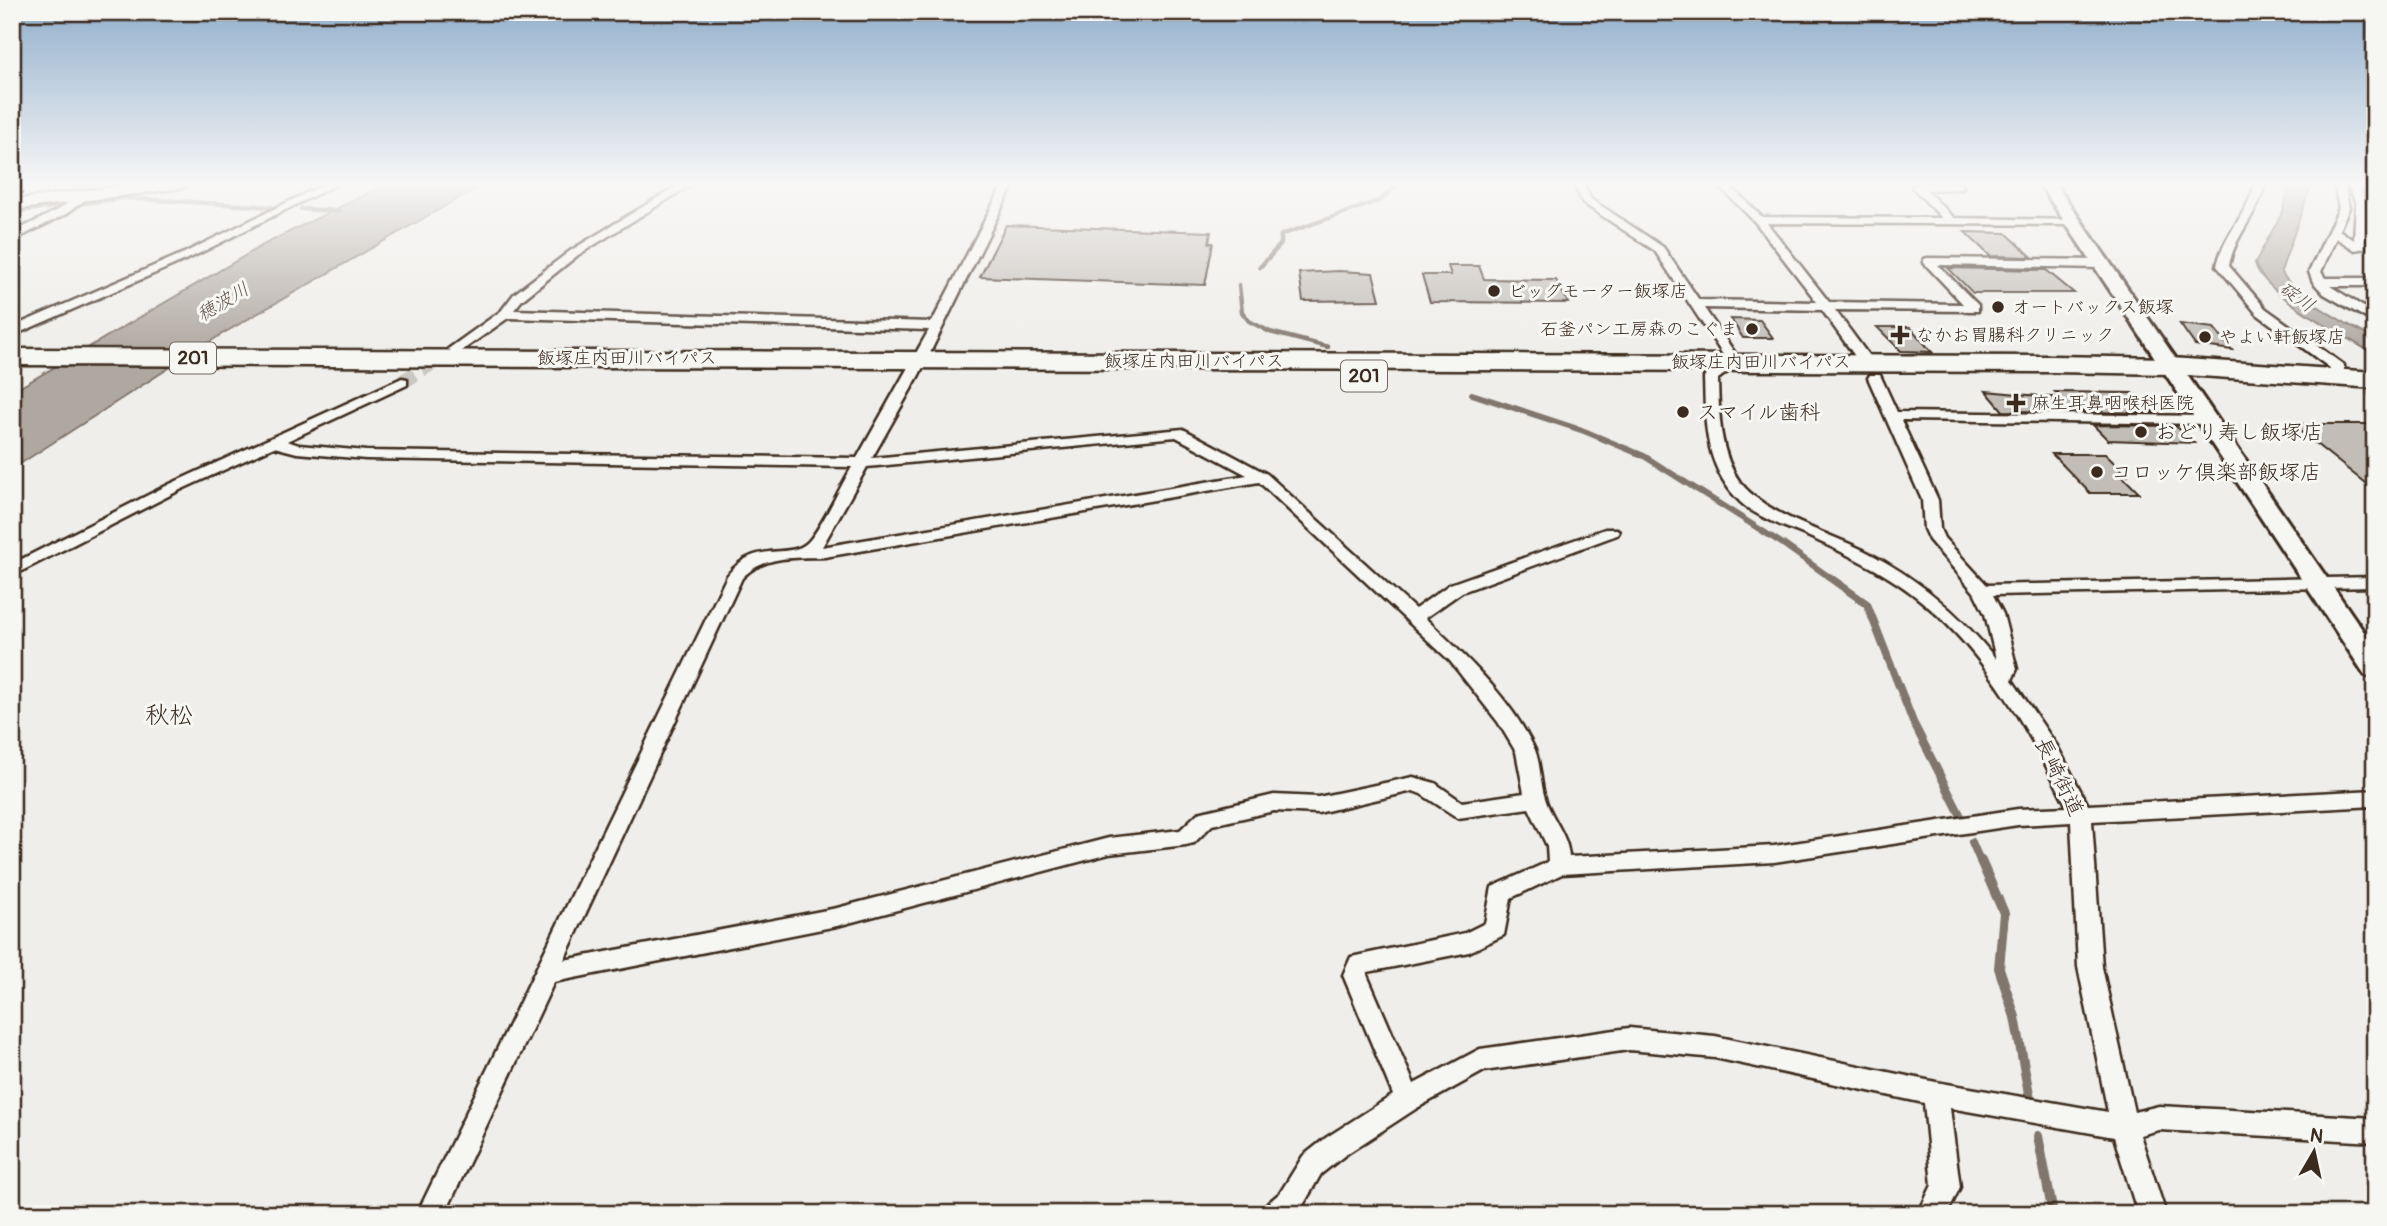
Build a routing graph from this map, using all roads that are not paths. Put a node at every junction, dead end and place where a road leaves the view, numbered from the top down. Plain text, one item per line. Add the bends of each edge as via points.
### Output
1 (218, 240) edge
2 (595, 240) edge
3 (980, 240) edge
4 (1646, 240) edge
5 (1775, 240) edge
6 (2086, 240) edge
7 (2232, 240) edge
8 (2329, 240) edge
9 (2347, 240) edge
10 (2359, 240) edge
11 (2102, 264) junction
12 (2319, 282) junction
13 (2375, 282) edge
14 (1698, 304) junction
15 (1827, 307) junction
16 (505, 314) junction
17 (2375, 319) edge
18 (937, 326) junction
19 (12, 332) edge
20 (455, 349) tunnel mouth
21 (12, 357) edge
22 (1734, 362) junction
23 (364, 365) junction
24 (916, 367) junction
25 (2339, 368) tunnel mouth
26 (12, 369) edge
27 (1871, 370) junction
28 (2176, 373) junction
29 (1710, 377) junction
30 (2375, 380) tunnel mouth
31 (402, 382) tunnel mouth
32 (2375, 394) tunnel mouth
33 (1892, 416) junction
34 (2208, 420) junction
35 (272, 441) junction
36 (863, 463) junction
37 (1262, 477) junction
38 (1611, 531) dead end
39 (803, 553) junction
40 (12, 570) edge
41 (2375, 582) edge
42 (2317, 583) junction
43 (1982, 590) junction
44 (1415, 617) junction
45 (2375, 668) edge
46 (2003, 680) junction
47 (2375, 798) edge
48 (1535, 799) junction
49 (2081, 813) junction
50 (1559, 866) junction
51 (544, 974) junction
52 (1936, 1094) junction
53 (1408, 1100) junction
54 (2124, 1127) junction
55 (2375, 1130) edge
56 (431, 1214) edge
57 (1277, 1214) edge
58 (1932, 1214) edge
59 (2152, 1214) edge

1 - 19 street
2 - 16 street via 517,297
3 - 18 street
4 - 14 street via 1659,249
5 - 15 street
6 - 11 street
7 - 25 street via 2223,266 2261,311
8 - 12 street via 2315,272
9 - 10 street via 2359,248
11 - 15 street via 1928,261 1974,308
11 - 28 street
12 - 13 street
12 - 17 street
14 - 15 street
14 - 22 street
15 - 27 street
16 - 18 street
16 - 20 street
18 - 24 street
21 - 23 highway, 飯塚庄内田川バイパス / 201
22 - 24 highway, 飯塚庄内田川バイパス / 201
22 - 27 highway, 飯塚庄内田川バイパス / 201
22 - 29 street
23 - 24 highway, 飯塚庄内田川バイパス / 201
23 - 26 highway, 飯塚庄内田川バイパス / 201
24 - 29 highway, 飯塚庄内田川バイパス / 201
24 - 36 street
27 - 28 highway, 飯塚庄内田川バイパス / 201
27 - 29 highway, 飯塚庄内田川バイパス / 201
27 - 33 street
28 - 30 highway, 飯塚庄内田川バイパス / 201
28 - 32 highway, 飯塚庄内田川バイパス / 201
28 - 34 street
29 - 46 street, 長崎街道 via 1718,450 1731,484 1742,496 1758,509 1877,564 1919,590 1974,641
31 - 35 street
33 - 34 street
33 - 43 street via 1930,500 1937,540
34 - 42 street
35 - 36 street via 297,449 366,455
35 - 40 street
36 - 37 street via 1178,432
36 - 39 street via 816,545
37 - 39 street
37 - 44 street
38 - 44 street via 1480,578
39 - 51 street via 761,556 735,576
41 - 42 street
42 - 43 street
42 - 45 street
43 - 46 street via 2002,643 2008,670
44 - 48 street via 1505,716 1525,752
46 - 49 street, 長崎街道 via 2050,751
47 - 49 street
48 - 50 street via 1558,846
48 - 51 street via 1458,810 1413,783 1318,805 1274,803 1205,819 1186,837 1109,846 837,917
49 - 50 street via 2018,817 1774,854
49 - 54 street, 長崎街道 via 2090,967
50 - 53 street via 1500,893 1496,928 1469,942 1359,964 1355,975
51 - 56 street
52 - 53 street via 1716,1047 1629,1040 1480,1060
52 - 54 street
52 - 58 street via 1947,1187
53 - 57 street via 1312,1165 1290,1203
54 - 55 street via 2159,1118
54 - 59 street, 長崎街道

